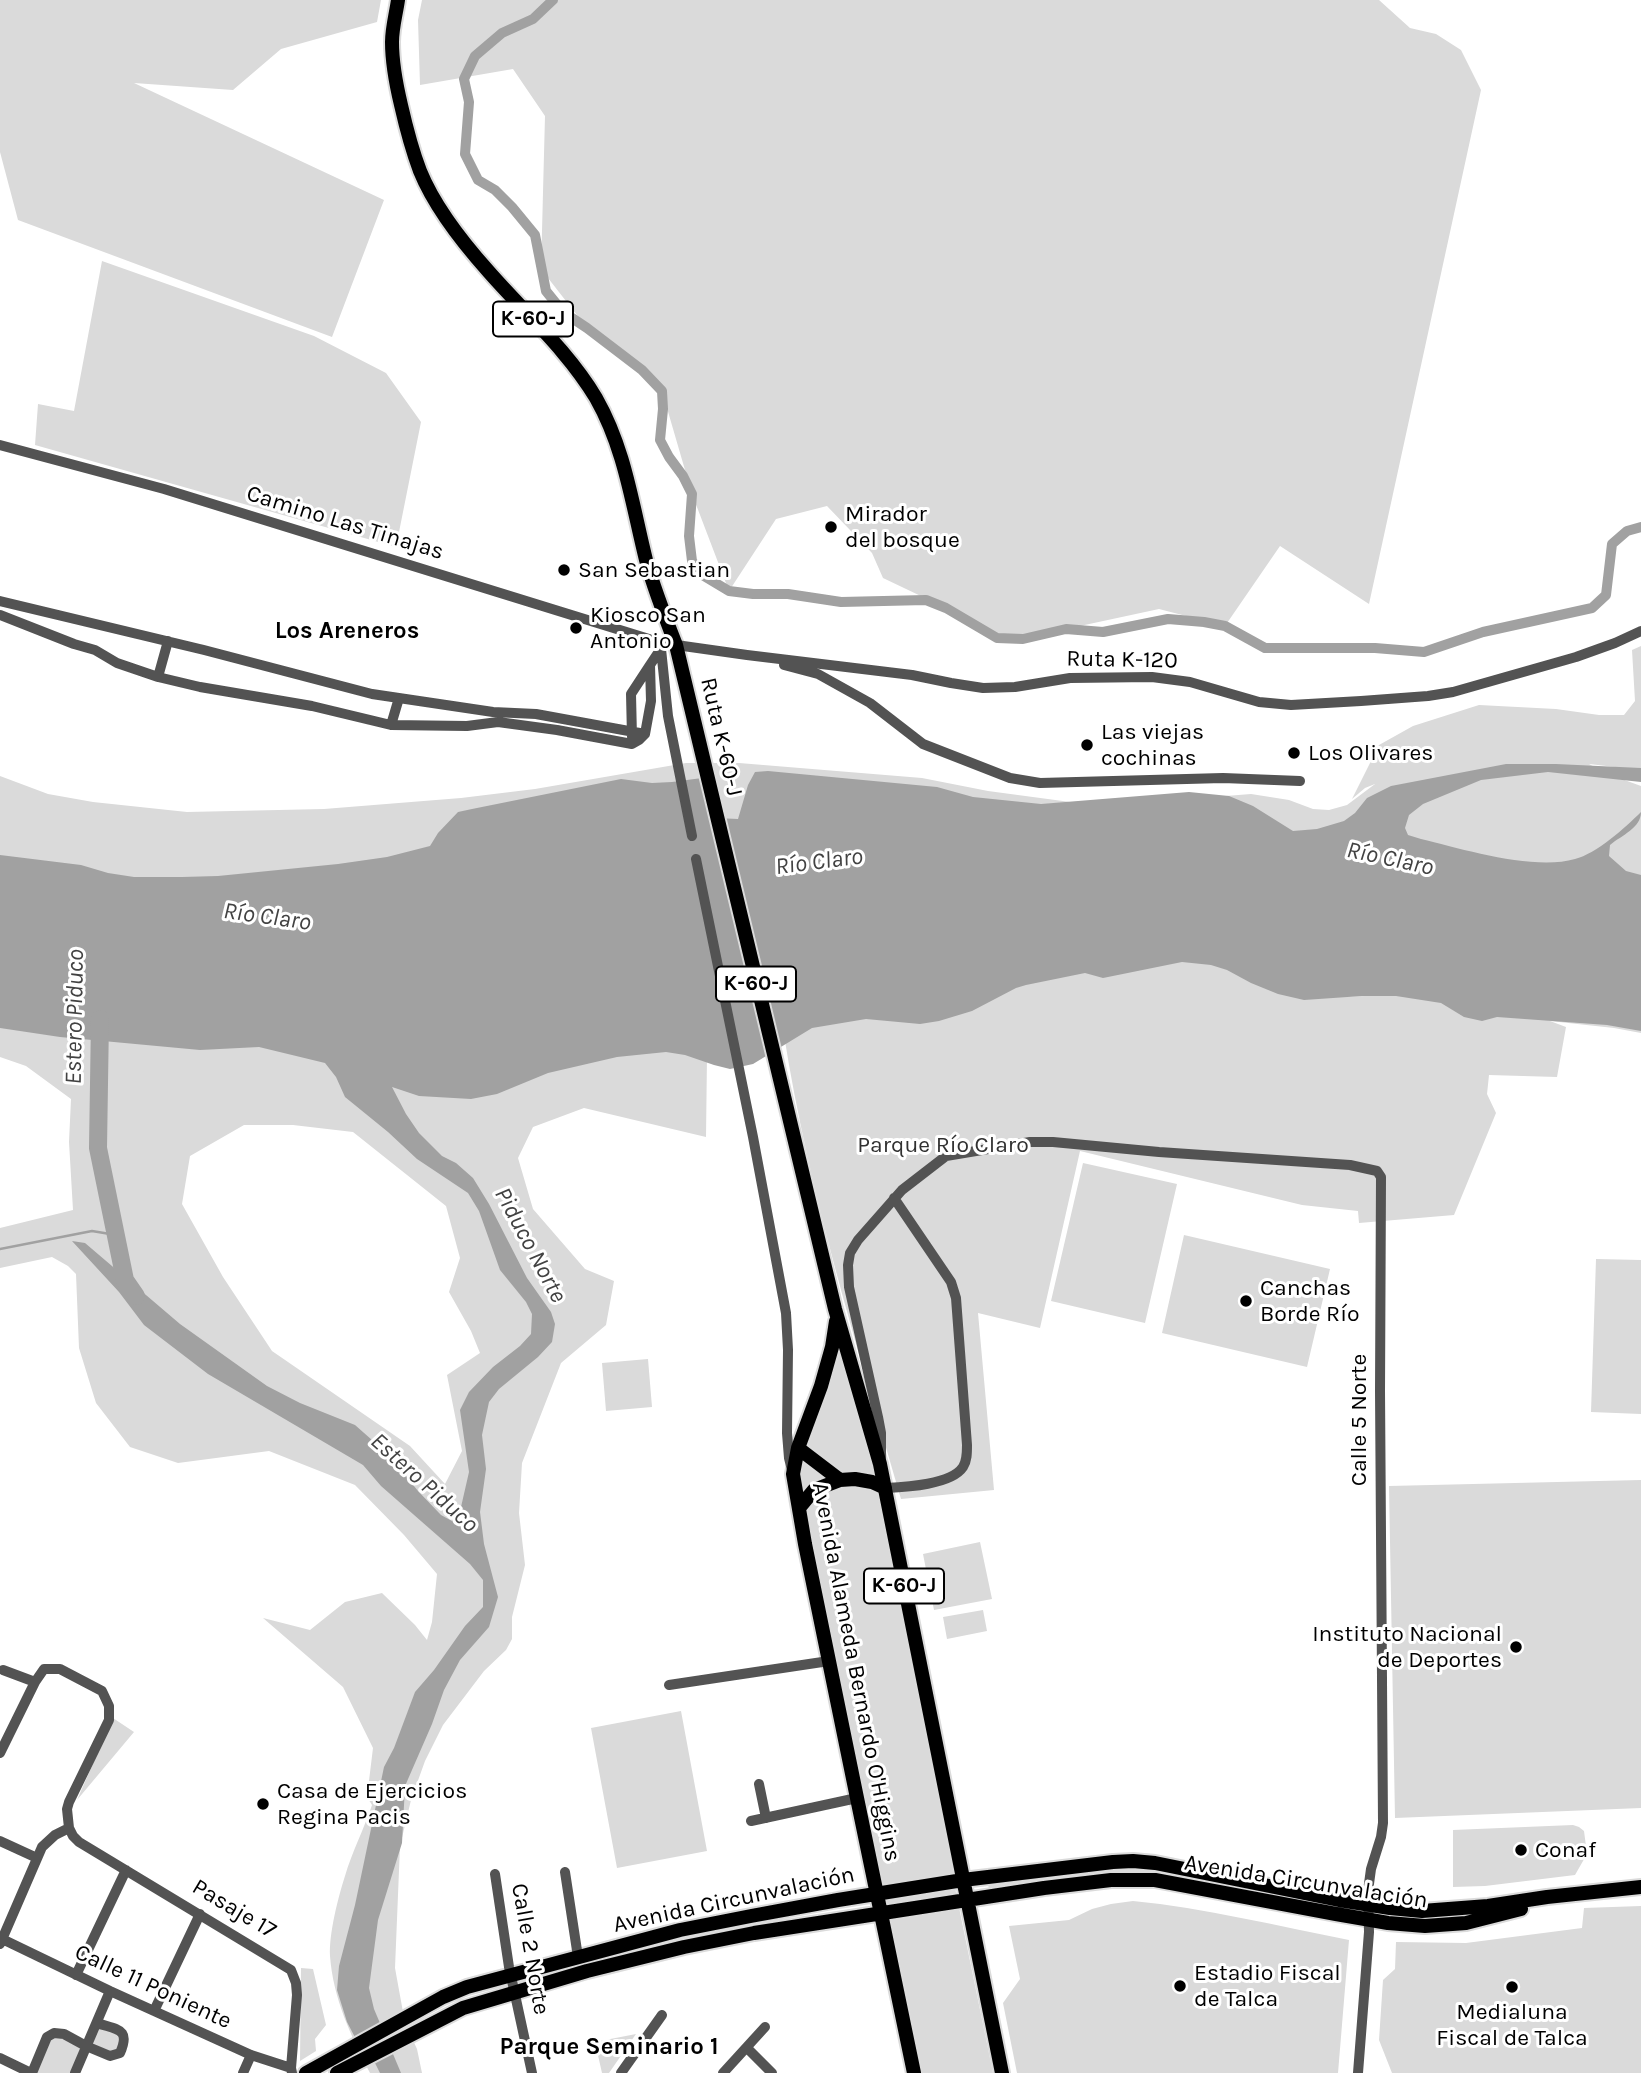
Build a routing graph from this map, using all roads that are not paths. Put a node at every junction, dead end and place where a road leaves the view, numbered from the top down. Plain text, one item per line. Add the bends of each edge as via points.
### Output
1 (398, 0) edge
2 (0, 446) edge
3 (0, 601) edge
4 (0, 615) edge
5 (1641, 631) edge
6 (168, 641) junction
7 (666, 646) junction
8 (747, 655) junction
9 (650, 664) junction
10 (158, 677) junction
11 (399, 698) junction
12 (391, 724) junction
13 (632, 738) junction
14 (1300, 780) dead end
15 (691, 836) dead end
16 (696, 859) dead end
17 (898, 1194) junction
18 (833, 1304) junction
19 (787, 1433) junction
20 (799, 1448) junction
21 (880, 1464) junction
22 (793, 1474) junction
23 (840, 1480) junction
24 (885, 1488) junction
25 (799, 1508) junction
26 (829, 1661) junction
27 (3, 1670) dead end
28 (35, 1682) junction
29 (669, 1685) dead end
30 (0, 1753) edge
31 (759, 1784) dead end
32 (857, 1798) junction
33 (766, 1818) junction
34 (751, 1821) dead end
35 (69, 1828) junction
36 (0, 1841) edge
37 (37, 1858) junction
38 (126, 1870) junction
39 (565, 1872) dead end
40 (495, 1874) dead end
41 (963, 1881) junction
42 (1641, 1887) edge
43 (878, 1894) junction
44 (967, 1900) junction
45 (881, 1912) junction
46 (1368, 1912) junction
47 (200, 1914) junction
48 (1, 1941) edge
49 (578, 1957) junction
50 (76, 1975) junction
51 (511, 1975) junction
52 (110, 1991) junction
53 (515, 1992) junction
54 (154, 2011) junction
55 (662, 2015) dead end
56 (97, 2023) junction
57 (765, 2028) dead end
58 (86, 2046) junction
59 (747, 2048) junction
60 (251, 2055) junction
61 (0, 2058) edge
62 (291, 2070) edge
63 (341, 2070) edge
64 (32, 2073) edge
65 (75, 2073) edge
66 (243, 2073) edge
67 (306, 2073) edge
68 (532, 2073) edge
69 (621, 2073) edge
70 (723, 2073) edge
71 (772, 2073) edge
72 (914, 2073) edge
73 (1002, 2073) edge
74 (1358, 2073) edge

1 - 7 main road, Ruta K-60-J / K-60-J via 391,40 394,76 421,173 462,238 596,398 621,452
2 - 7 street, Camino Las Tinajas via 164,489
3 - 6 street
4 - 10 street
5 - 8 street, Ruta K-120 via 1598,650 1453,692 1320,704 1277,705 1152,677 1070,678 983,688
6 - 10 street
6 - 11 street
7 - 8 street, Ruta K-120
7 - 9 street
7 - 15 street via 663,669 668,716
7 - 18 main road, Ruta K-60-J / K-60-J via 682,669
8 - 14 street via 818,674 870,703 923,744 1010,778 1040,783
9 - 13 street via 631,694
9 - 13 street via 651,701 645,734 639,740
10 - 12 street
11 - 12 street
11 - 13 street via 536,714
12 - 13 street via 498,722
16 - 19 street via 786,1313
17 - 21 street via 858,1240 848,1265 881,1433
17 - 24 street via 956,1298 967,1446 962,1470 953,1476
17 - 46 street, Calle 5 Norte via 946,1156 1030,1142 1350,1165 1377,1171 1381,1177 1383,1823 1371,1870
18 - 20 main road, Avenida Alameda Bernardo O'Higgins / K-60-J via 832,1348
18 - 21 main road, K-60-J
19 - 20 street
19 - 22 street
20 - 22 main road, Avenida Alameda Bernardo O'Higgins / K-60-J
20 - 23 main road
21 - 24 main road, K-60-J
22 - 25 main road, Avenida Alameda Bernardo O'Higgins / K-60-J
23 - 24 main road via 872,1482
23 - 25 main road via 814,1490
24 - 41 main road, K-60-J
25 - 26 main road, Avenida Alameda Bernardo O'Higgins / K-60-J
26 - 29 street
26 - 32 main road, Avenida Alameda Bernardo O'Higgins / K-60-J
27 - 28 street
28 - 30 street
28 - 35 street via 44,1669 60,1669 102,1691 110,1706 109,1720 69,1802
31 - 33 street
32 - 33 street
32 - 43 main road, Avenida Alameda Bernardo O'Higgins / K-60-J
33 - 34 street
35 - 37 street via 48,1840
35 - 38 street, Pasaje 17 via 79,1842
36 - 37 street
37 - 48 street
38 - 47 street, Pasaje 17
38 - 50 street
39 - 49 street
40 - 51 street, Calle 2 Norte
41 - 43 main road, Avenida Circunvalación
41 - 44 main road
41 - 46 main road, Avenida Circunvalación via 1133,1861 1178,1867
42 - 46 main road, Avenida Circunvalación via 1435,1911 1390,1908
43 - 45 main road, Avenida Alameda Bernardo O'Higgins
43 - 49 main road, Avenida Circunvalación via 680,1930
44 - 45 main road, Avenida Circunvalación
44 - 46 main road, Avenida Circunvalación via 1135,1879
44 - 73 main road
45 - 53 main road, Avenida Circunvalación via 684,1947
45 - 72 main road, Avenida Alameda Bernardo O'Higgins
46 - 74 street, Calle 5 Norte
47 - 54 street
47 - 62 street, Pasaje 17 via 291,1969 297,1995
48 - 50 street, Calle 11 Poniente
49 - 51 main road, Avenida Circunvalación
50 - 52 street, Calle 11 Poniente
51 - 53 street, Calle 2 Norte
51 - 67 main road, Avenida Circunvalación via 443,1997
52 - 54 street, Calle 11 Poniente
52 - 56 street
53 - 63 main road, Avenida Circunvalación via 463,2008
53 - 68 street, Calle 2 Norte
54 - 60 street, Calle 11 Poniente
55 - 69 street
56 - 58 street
56 - 58 street via 121,2031 125,2040 120,2053 110,2056
57 - 59 street
58 - 64 street via 59,2033 47,2037
58 - 65 street
59 - 70 street
59 - 71 street
60 - 62 street, Calle 11 Poniente
60 - 66 street
61 - 64 street

